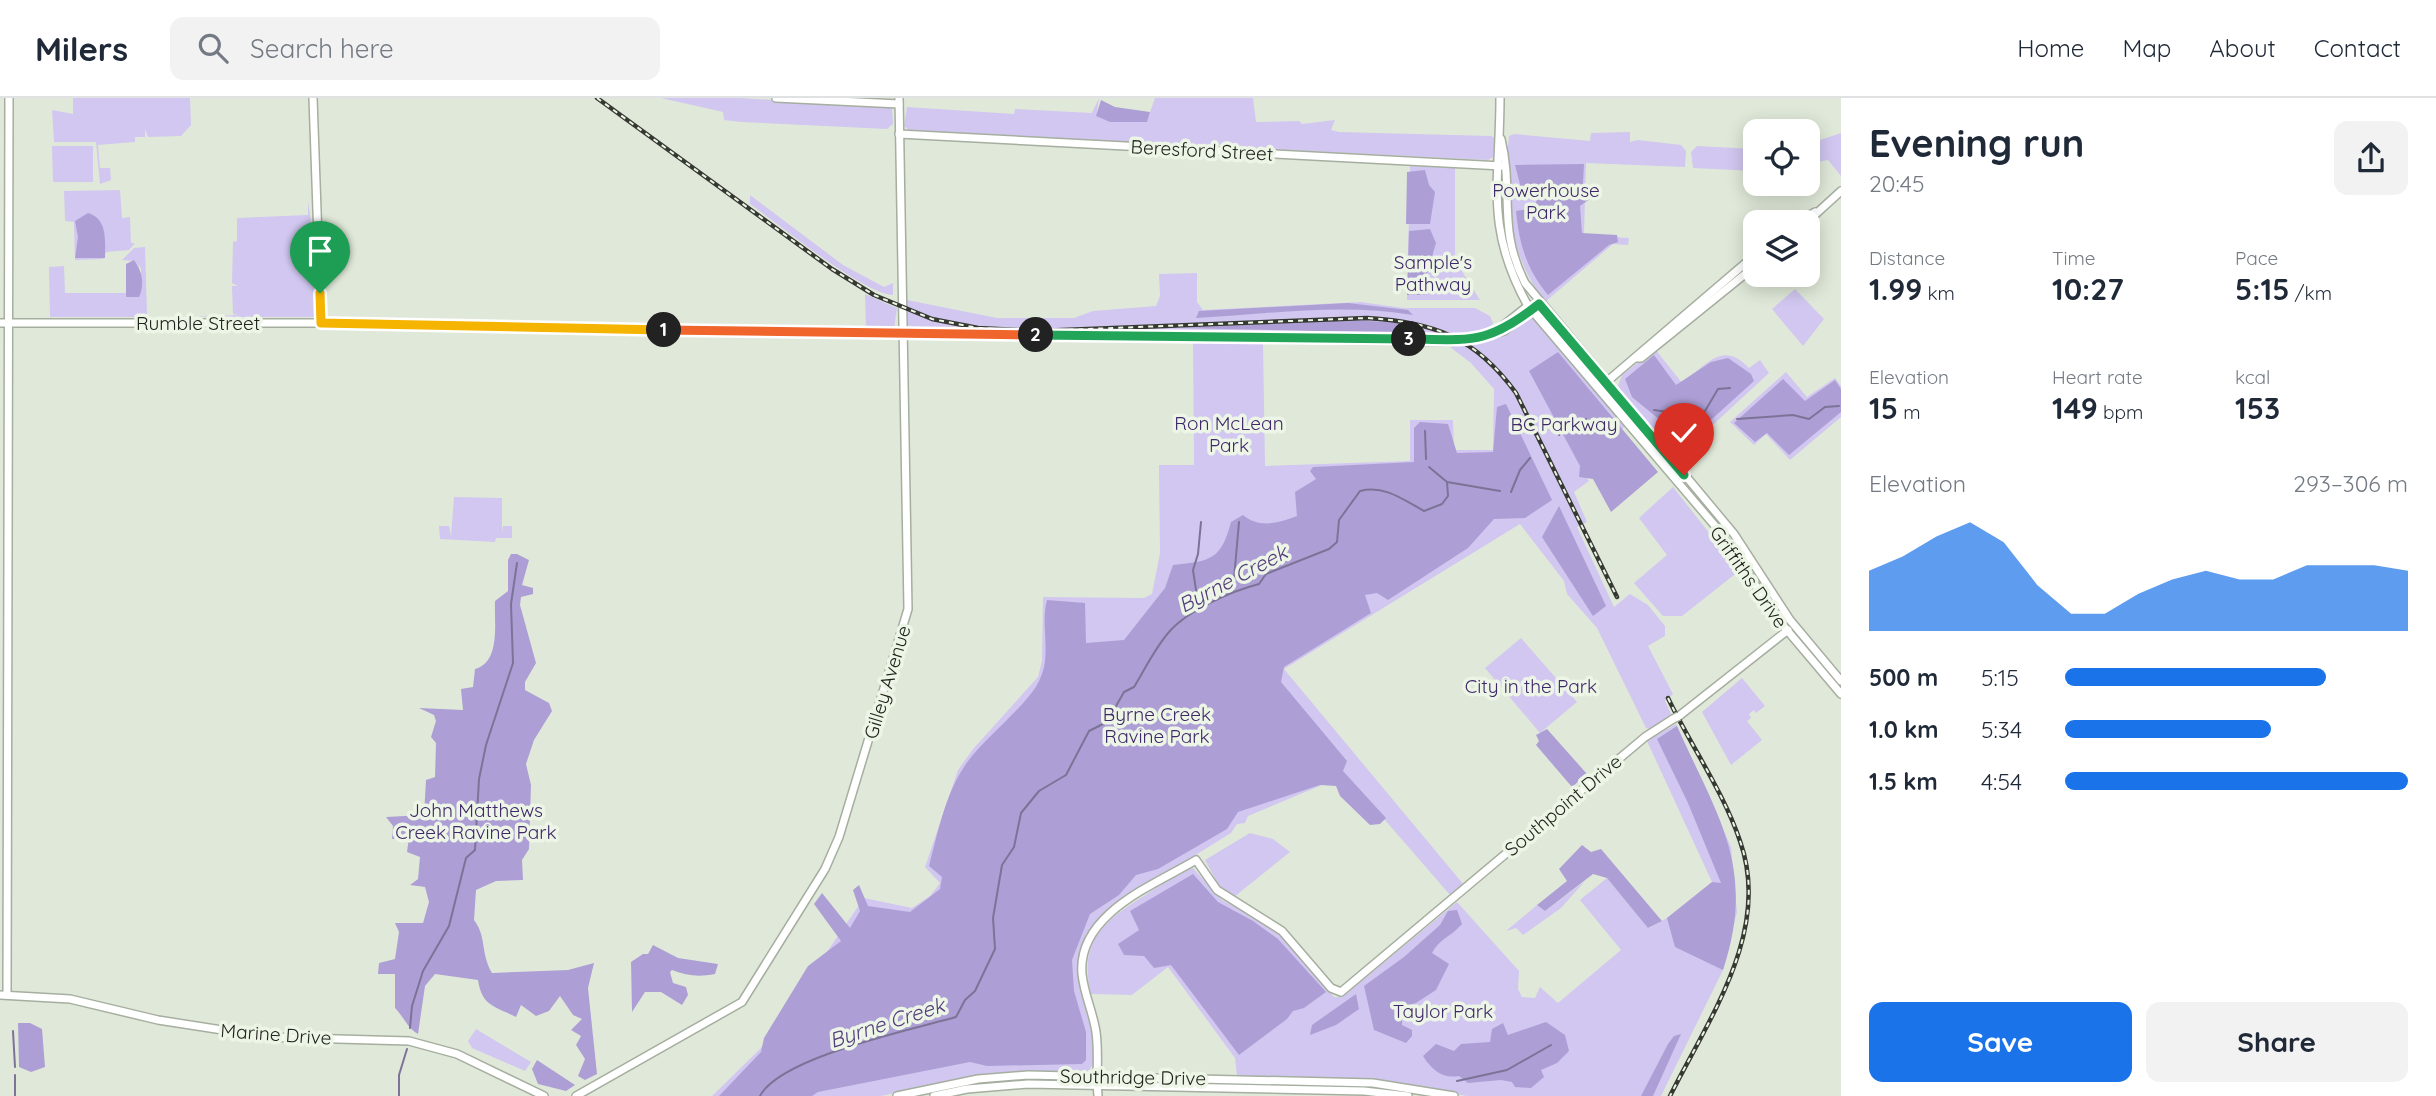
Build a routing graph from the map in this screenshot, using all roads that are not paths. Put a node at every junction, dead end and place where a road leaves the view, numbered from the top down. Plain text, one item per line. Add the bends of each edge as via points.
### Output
1 (9, 98) edge
2 (313, 98) edge
3 (776, 98) edge
4 (1500, 98) edge
5 (899, 101) edge
6 (899, 134) junction
7 (1501, 166) junction
8 (1841, 191) edge
9 (1817, 210) edge
10 (1743, 265) edge
11 (1743, 276) edge
12 (1537, 302) junction
13 (1530, 308) junction
14 (4, 323) edge
15 (321, 323) junction
16 (903, 334) junction
17 (1635, 358) junction
18 (1605, 383) junction
19 (1598, 389) junction
20 (1794, 625) junction
21 (1787, 631) junction
22 (1841, 681) edge
23 (1841, 694) edge
24 (4, 995) edge
25 (1097, 1081) junction
26 (579, 1095) edge
27 (544, 1096) edge
28 (897, 1096) edge
29 (934, 1096) edge
30 (1098, 1096) edge
31 (1408, 1096) edge
32 (1454, 1096) edge

1 - 14 street via 11,187
2 - 15 street
3 - 5 street
4 - 7 street, Griffiths Drive
5 - 6 street, Gilley Avenue
6 - 7 street, Beresford Street
6 - 16 street, Gilley Avenue
7 - 12 street, Griffiths Drive via 1508,239 1518,271
7 - 13 street, Griffiths Drive via 1501,241 1511,275
8 - 9 street
10 - 17 street
11 - 17 street
12 - 13 street, Rumble Street
12 - 18 street, Griffiths Drive
13 - 16 street, Rumble Street via 1494,332 1470,340
13 - 19 street, Griffiths Drive
14 - 15 street, Rumble Street
14 - 24 street
15 - 16 street, Rumble Street
16 - 26 street, Gilley Avenue via 907,613 833,855 742,1002
17 - 18 street
18 - 19 street
18 - 20 street, Griffiths Drive via 1734,534
19 - 21 street, Griffiths Drive via 1716,527
20 - 21 street, Southpoint Drive
20 - 22 street, Griffiths Drive
21 - 23 street, Griffiths Drive
21 - 25 street, Southpoint Drive via 1645,737 1337,992 1282,931 1217,890 1196,860 1111,912 1089,939 1083,957 1082,976 1096,1032
24 - 27 street, Marine Drive via 85,1002 158,1020 267,1037 410,1041 457,1054
25 - 28 street, Southridge Drive via 1011,1076
25 - 29 street, Southridge Drive via 998,1085
25 - 30 street
25 - 31 street, Southridge Drive
25 - 32 street, Southridge Drive via 1373,1083

